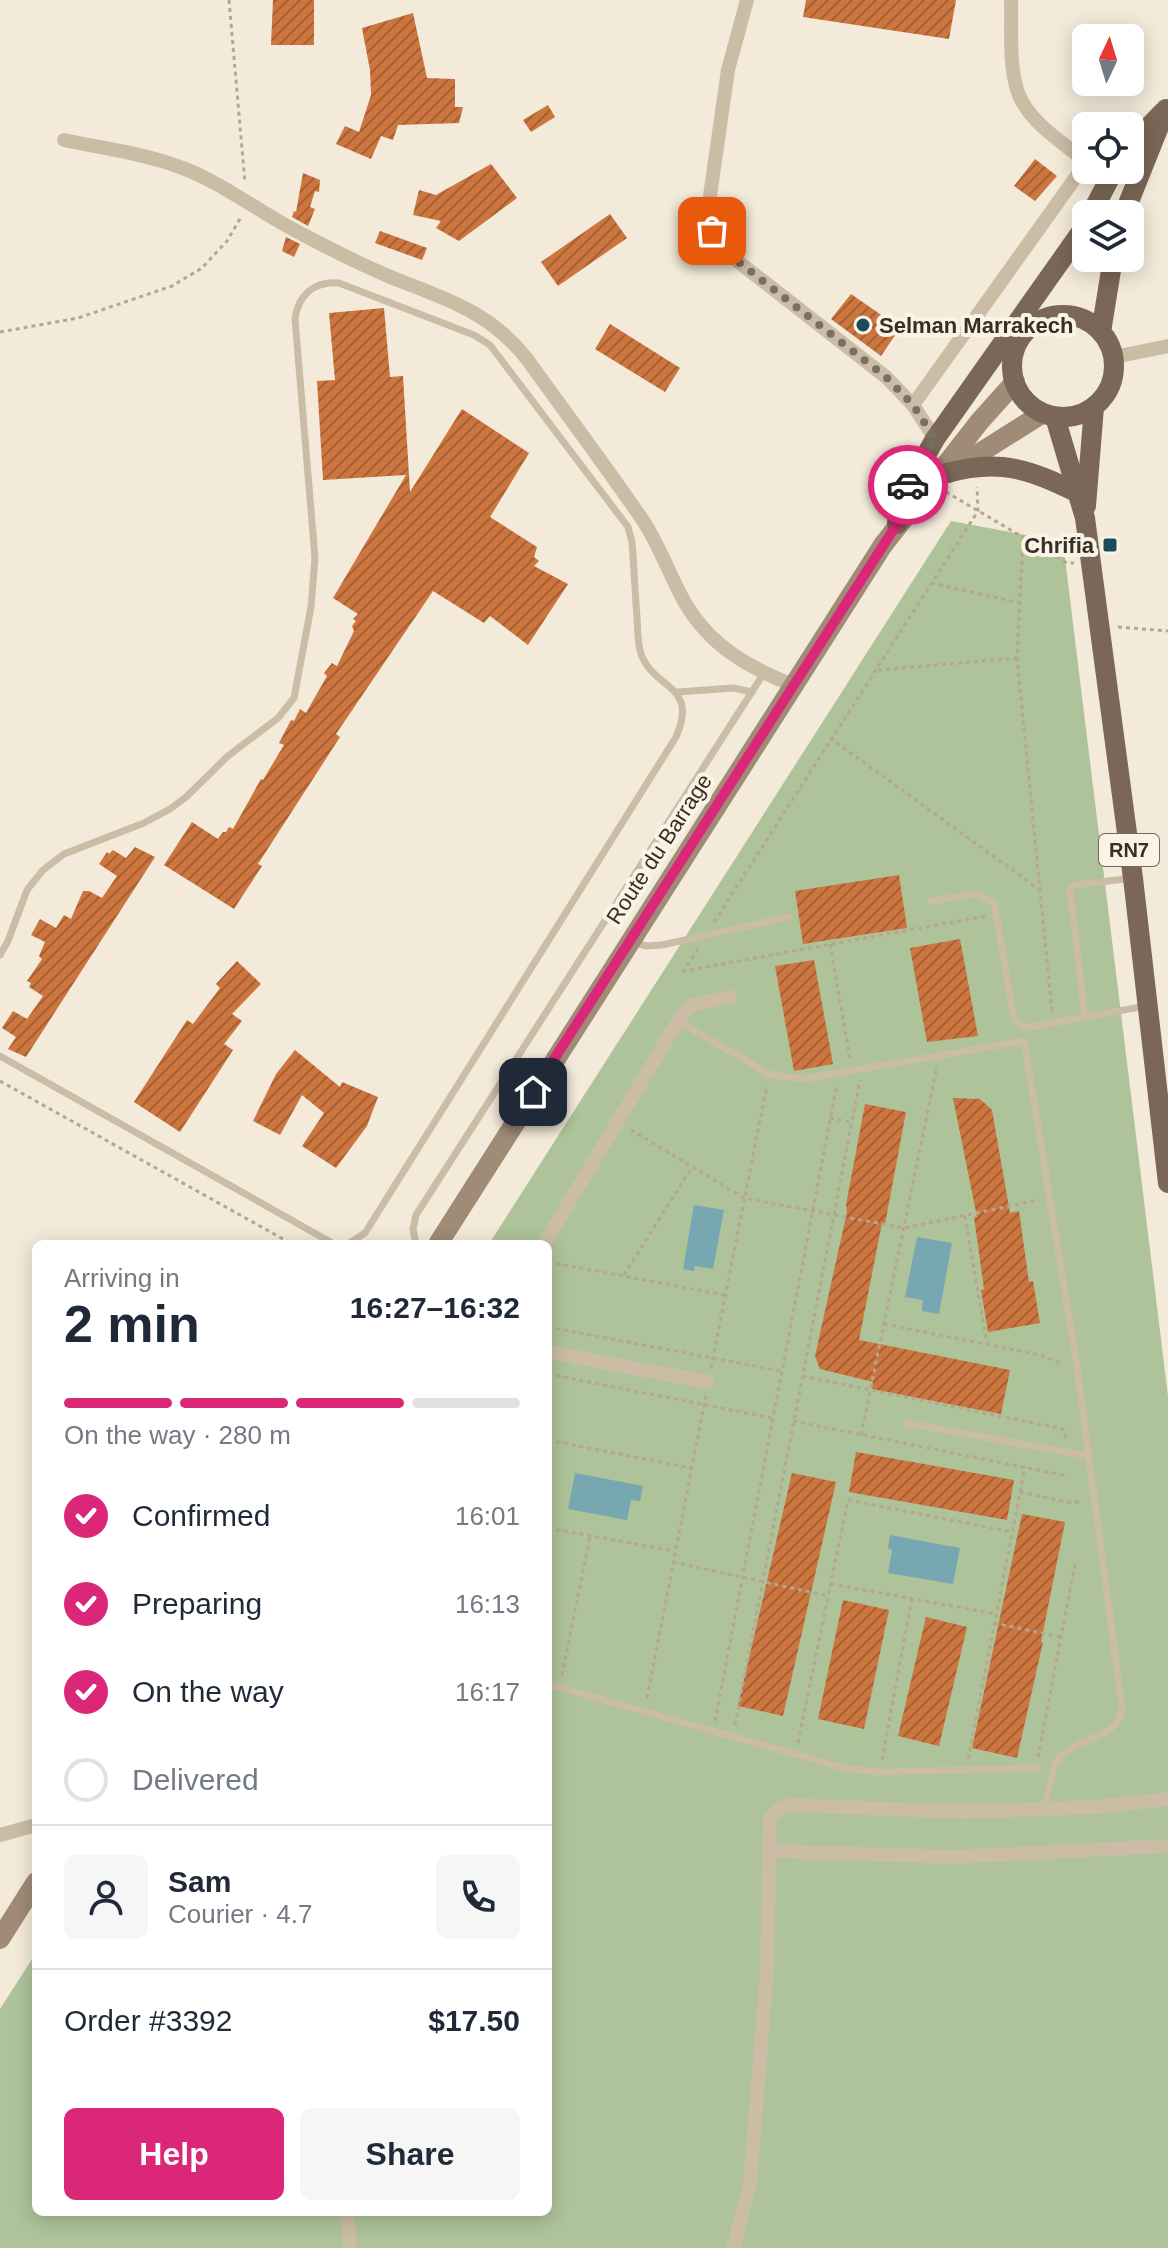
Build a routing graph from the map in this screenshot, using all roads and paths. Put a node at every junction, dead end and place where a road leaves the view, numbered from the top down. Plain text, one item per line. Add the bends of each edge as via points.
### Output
1 (229, 0) edge
2 (747, 0) edge
3 (1011, 0) edge
4 (1167, 108) edge
5 (1144, 132) edge
6 (64, 140) dead end
7 (1072, 150) edge
8 (1072, 182) edge
9 (1130, 200) edge
10 (247, 204) junction
11 (1072, 245) edge
12 (1072, 255) edge
13 (1111, 272) edge
14 (1042, 320) junction
15 (0, 332) edge
16 (1101, 332) junction
17 (1168, 346) edge
18 (1114, 357) junction
19 (1015, 382) junction
20 (913, 405) junction
21 (1094, 407) junction
22 (1049, 415) junction
23 (935, 439) junction
24 (975, 466) junction
25 (936, 481) junction
26 (1078, 493) junction
27 (978, 511) junction
28 (1085, 518) junction
29 (897, 524) junction
30 (1023, 537) junction
31 (1091, 564) junction
32 (931, 583) junction
33 (1020, 603) junction
34 (1099, 625) junction
35 (1168, 631) edge
36 (1017, 658) junction
37 (875, 671) junction
38 (764, 673) junction
39 (793, 685) junction
40 (678, 692) junction
41 (752, 692) junction
42 (830, 738) junction
43 (1133, 878) junction
44 (1040, 890) junction
45 (930, 901) dead end
46 (998, 914) junction
47 (789, 917) dead end
48 (706, 935) junction
49 (629, 940) junction
50 (830, 944) junction
51 (0, 955) edge
52 (730, 997) dead end
53 (1148, 1006) junction
54 (1085, 1017) junction
55 (678, 1021) junction
56 (1053, 1022) junction
57 (940, 1055) junction
58 (0, 1056) edge
59 (862, 1069) junction
60 (852, 1070) junction
61 (839, 1073) junction
62 (0, 1081) edge
63 (830, 1118) junction
64 (618, 1122) junction
65 (851, 1122) junction
66 (692, 1167) junction
67 (1168, 1183) edge
68 (1050, 1198) junction
69 (812, 1211) junction
70 (834, 1215) junction
71 (965, 1216) junction
72 (904, 1228) junction
73 (285, 1240) edge
74 (327, 1240) edge
75 (357, 1240) edge
76 (415, 1240) edge
77 (441, 1240) edge
78 (546, 1240) edge
79 (552, 1263) edge
80 (623, 1276) junction
81 (725, 1295) dead end
82 (884, 1324) junction
83 (552, 1328) edge
84 (987, 1344) junction
85 (552, 1353) edge
86 (1076, 1360) junction
87 (781, 1371) junction
88 (552, 1375) edge
89 (802, 1376) junction
90 (708, 1382) dead end
91 (870, 1390) junction
92 (772, 1418) junction
93 (793, 1421) junction
94 (906, 1423) dead end
95 (861, 1435) junction
96 (552, 1441) edge
97 (1069, 1453) junction
98 (1089, 1456) junction
99 (1025, 1467) junction
100 (691, 1468) dead end
101 (1068, 1476) dead end
102 (1020, 1492) junction
103 (1094, 1500) junction
104 (552, 1529) edge
105 (1013, 1532) junction
106 (590, 1536) junction
107 (675, 1551) dead end
108 (673, 1562) dead end
109 (1075, 1564) dead end
110 (742, 1577) junction
111 (763, 1582) junction
112 (831, 1584) junction
113 (828, 1596) junction
114 (912, 1598) junction
115 (996, 1614) junction
116 (994, 1623) junction
117 (1061, 1637) junction
118 (552, 1685) edge
119 (560, 1687) junction
120 (713, 1730) junction
121 (733, 1736) junction
122 (796, 1754) junction
123 (1036, 1768) joint
124 (965, 1771) junction
125 (880, 1772) junction
126 (1168, 1799) edge
127 (1044, 1809) junction
128 (32, 1826) edge
129 (0, 1835) edge
130 (1168, 1846) edge
131 (769, 1851) junction
132 (32, 1888) edge
133 (0, 1939) edge
134 (347, 2216) edge
135 (350, 2248) edge
136 (733, 2248) edge

1 - 10 path
2 - 20 street via 716,137 708,214 712,231 722,249 886,377
3 - 7 street via 1019,97
4 - 5 main road
4 - 9 main road
6 - 10 street via 177,166
8 - 20 street
10 - 15 path via 227,241 188,278 78,318
10 - 38 street via 365,266 476,314 506,334 642,520 699,625 716,643
11 - 23 main road
12 - 14 main road
13 - 16 main road
14 - 16 main road via 1073,316
14 - 19 main road via 1020,340 1014,354
16 - 18 main road
17 - 18 street
18 - 21 main road, RN7 via 1111,385
19 - 22 main road, RN7 via 1031,405
19 - 25 main road, Route du Barrage
20 - 23 street
21 - 22 main road via 1069,417
21 - 28 main road, RN7
22 - 25 main road, Route du Barrage
22 - 26 main road, RN7
23 - 29 main road via 899,503
24 - 25 main road
24 - 26 main road via 1014,467
24 - 27 path
25 - 27 path
25 - 29 main road, Route du Barrage
26 - 28 main road, RN7
27 - 30 path
27 - 32 path
28 - 31 main road, RN7
29 - 39 main road, Route du Barrage
30 - 31 path via 1067,563
30 - 33 path
31 - 34 main road, RN7
32 - 33 path
32 - 37 path
33 - 36 path
34 - 35 path
34 - 43 main road, RN7
36 - 37 path
36 - 44 path
37 - 42 path
38 - 39 street
38 - 41 lane
39 - 49 main road, Route du Barrage
40 - 41 lane
40 - 51 lane via 651,671 642,655 632,542 624,521 495,351 474,335 347,286 322,284 302,297 295,319 315,558 294,698 278,718 170,809 64,854 43,870 27,890
40 - 75 lane via 682,710 676,737
41 - 76 lane via 416,1215
42 - 44 path
42 - 48 path
43 - 53 main road, RN7
43 - 54 lane via 1074,885 1070,890
44 - 56 path
45 - 46 lane via 978,894 990,899
46 - 50 path
46 - 56 lane via 1014,1019 1024,1028
47 - 48 lane
48 - 49 lane via 654,946
48 - 50 path via 684,971
49 - 77 main road, Route du Barrage
50 - 60 path
52 - 55 street via 692,1005
53 - 54 lane
53 - 67 main road, RN7
54 - 56 lane
55 - 61 lane via 769,1074 803,1079
55 - 64 street
57 - 59 lane
57 - 68 lane via 1024,1041
57 - 72 path
58 - 74 lane
59 - 60 lane
59 - 65 path
60 - 61 lane
61 - 63 path
62 - 73 path
63 - 65 path
63 - 69 path
64 - 66 path
64 - 78 street
65 - 70 path
66 - 69 path via 744,1198
66 - 80 path
68 - 71 path
68 - 86 lane
69 - 70 path
69 - 87 path
70 - 72 path
70 - 89 path
71 - 72 path
71 - 84 path
72 - 82 path
79 - 80 path
80 - 81 path
82 - 84 path
82 - 91 path
83 - 87 path
84 - 86 path via 1058,1362
85 - 90 street
86 - 98 lane
87 - 92 path
88 - 92 path
89 - 91 path
89 - 93 path
91 - 95 path
91 - 97 path via 1063,1429
92 - 110 path
93 - 95 path
93 - 111 path
94 - 97 lane
95 - 99 path
96 - 100 path
97 - 98 lane
98 - 103 lane
99 - 101 path
99 - 102 path
102 - 103 path via 1072,1503
102 - 105 path
103 - 127 lane via 1122,1716 1106,1733 1060,1756
104 - 106 path
105 - 112 path via 848,1500
105 - 115 path
106 - 107 path
106 - 119 path
108 - 110 path
109 - 117 path
110 - 111 path
110 - 120 path
111 - 113 path
111 - 121 path
112 - 113 path
112 - 114 path
113 - 122 path
114 - 115 path
114 - 125 path
115 - 116 path
116 - 117 path
116 - 124 path
117 - 123 path
118 - 119 lane
119 - 120 lane
120 - 121 lane
121 - 122 lane
122 - 125 lane
123 - 124 lane
124 - 125 lane
126 - 127 street
127 - 131 street via 961,1812 790,1805 770,1819
128 - 129 street
130 - 131 street via 955,1857
131 - 136 street via 767,1970 750,2183
132 - 133 main road
134 - 135 street

